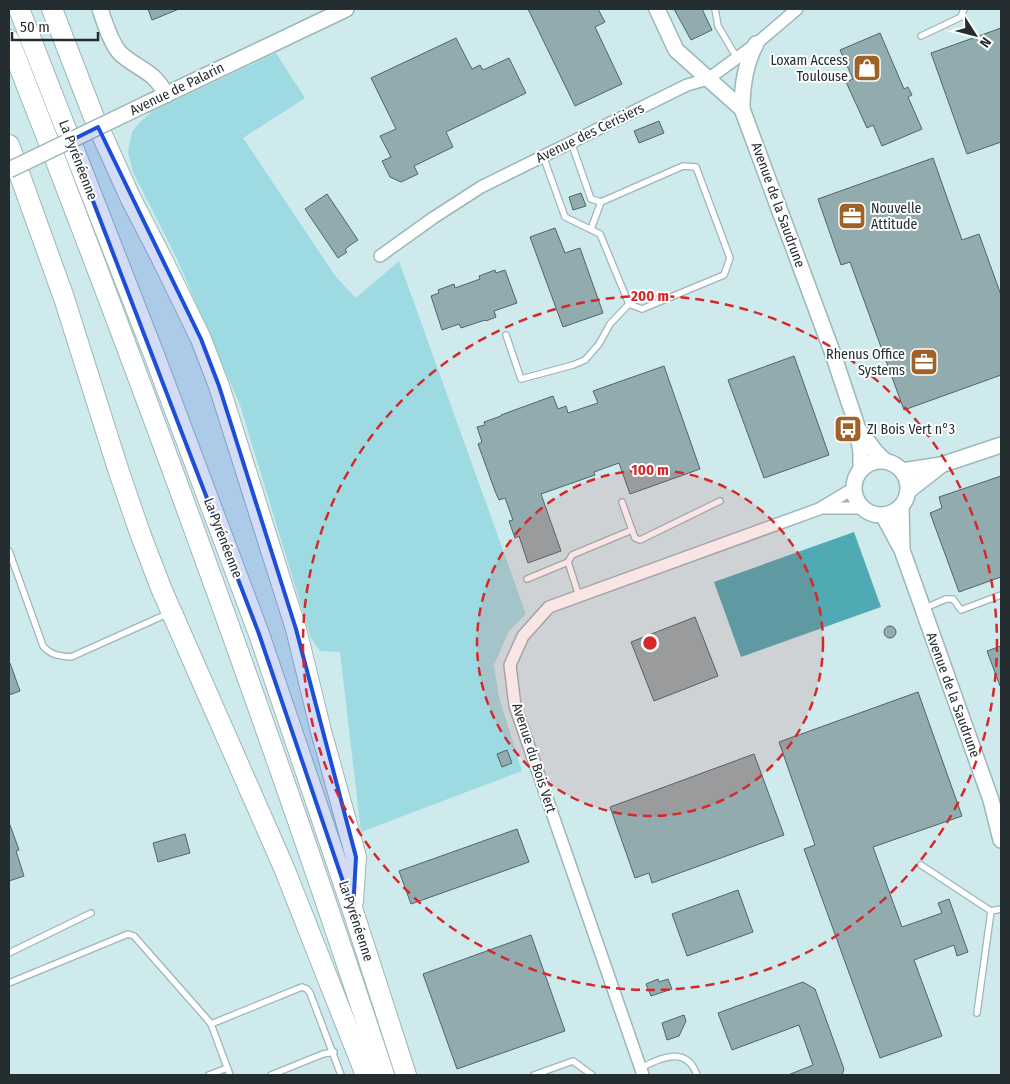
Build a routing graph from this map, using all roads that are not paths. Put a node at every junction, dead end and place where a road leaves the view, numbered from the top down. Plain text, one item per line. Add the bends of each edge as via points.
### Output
1 (19, 9) edge
2 (52, 9) edge
3 (100, 9) edge
4 (346, 9) edge
5 (657, 9) edge
6 (715, 9) edge
7 (797, 9) edge
8 (964, 9) edge
9 (921, 36) dead end
10 (9, 40) edge
11 (756, 44) junction
12 (737, 58) junction
13 (708, 79) junction
14 (166, 95) junction
15 (742, 109) junction
16 (571, 142) junction
17 (9, 144) edge
18 (543, 156) junction
19 (9, 170) edge
20 (601, 202) junction
21 (591, 229) junction
22 (380, 256) dead end
23 (630, 304) junction
24 (506, 335) dead end
25 (858, 429) junction
26 (1001, 445) edge
27 (885, 461) junction
28 (941, 465) junction
29 (861, 470) junction
30 (902, 471) junction
31 (854, 488) junction
32 (908, 491) junction
33 (720, 501) dead end
34 (622, 502) dead end
35 (901, 506) junction
36 (819, 508) junction
37 (863, 508) junction
38 (883, 515) junction
39 (632, 530) junction
40 (902, 550) junction
41 (9, 551) edge
42 (568, 562) junction
43 (527, 579) dead end
44 (1001, 595) edge
45 (579, 596) junction
46 (922, 609) junction
47 (172, 612) junction
48 (1001, 840) edge
49 (921, 865) dead end
50 (1001, 909) edge
51 (991, 911) junction
52 (353, 912) junction
53 (91, 913) dead end
54 (9, 953) edge
55 (9, 983) edge
56 (976, 1013) dead end
57 (211, 1024) junction
58 (334, 1052) junction
59 (227, 1068) junction
60 (642, 1072) edge
61 (209, 1075) edge
62 (230, 1075) edge
63 (271, 1075) edge
64 (341, 1075) edge
65 (366, 1075) edge
66 (384, 1075) edge
67 (406, 1075) edge
68 (534, 1075) edge
69 (592, 1075) edge
70 (697, 1075) edge

1 - 52 highway, La Pyrénéenne via 259,634
2 - 52 highway via 93,116 201,339 219,386 296,629 356,857
3 - 14 street via 119,53 149,72
4 - 14 street, Avenue de Palarin
5 - 13 street, Avenue de la Saudrune via 676,50
6 - 12 lane via 718,26
7 - 11 street, Avenue des Cerisiers
8 - 9 lane via 961,17
10 - 66 highway, La Pyrénéenne via 132,360 236,644
11 - 12 street, Avenue des Cerisiers
11 - 15 street via 745,76
12 - 13 street, Avenue des Cerisiers
13 - 15 street, Avenue de la Saudrune
13 - 16 street, Avenue des Cerisiers via 687,85
14 - 19 street, Avenue de Palarin, bridge
15 - 25 street, Avenue de la Saudrune
16 - 18 street, Avenue des Cerisiers
16 - 20 lane via 591,200
17 - 47 highway via 64,298 140,533
18 - 21 lane via 565,217
18 - 22 street, Avenue des Cerisiers via 481,187
20 - 21 lane
20 - 23 lane via 683,166 696,167 730,258 724,276 642,309
21 - 23 lane via 600,234
23 - 24 lane via 610,324 585,360 550,372 521,379
25 - 27 street, Avenue de la Saudrune
25 - 29 street, Avenue de la Saudrune
26 - 28 street
27 - 29 street via 876,461
27 - 30 street
28 - 30 street
28 - 32 street
29 - 31 street
30 - 32 street
31 - 36 street, Avenue du Bois Vert
31 - 37 street
32 - 35 street
33 - 39 lane via 640,540 635,538
34 - 39 lane
35 - 38 street
35 - 40 street, Avenue de la Saudrune
36 - 37 street, Avenue du Bois Vert
36 - 45 street, Avenue du Bois Vert
37 - 38 street
38 - 40 street, Avenue de la Saudrune
39 - 42 lane via 572,555
40 - 46 street, Avenue de la Saudrune
41 - 47 lane via 43,646 57,656 70,657
42 - 43 lane
42 - 45 lane
44 - 46 lane via 961,610 953,599
45 - 60 street, Avenue du Bois Vert via 549,607 522,636 510,665 514,698
46 - 48 street, Avenue de la Saudrune via 993,799
47 - 65 highway via 284,868
49 - 51 lane
50 - 51 lane
51 - 56 lane
52 - 67 highway, La Pyrénéenne
53 - 54 lane
55 - 57 lane via 128,934 134,936
57 - 58 lane via 302,987 310,993
57 - 59 lane
58 - 63 lane
58 - 64 lane
59 - 61 lane
59 - 62 lane
60 - 70 lane via 660,1058 672,1056 694,1065
68 - 69 lane via 573,1060

